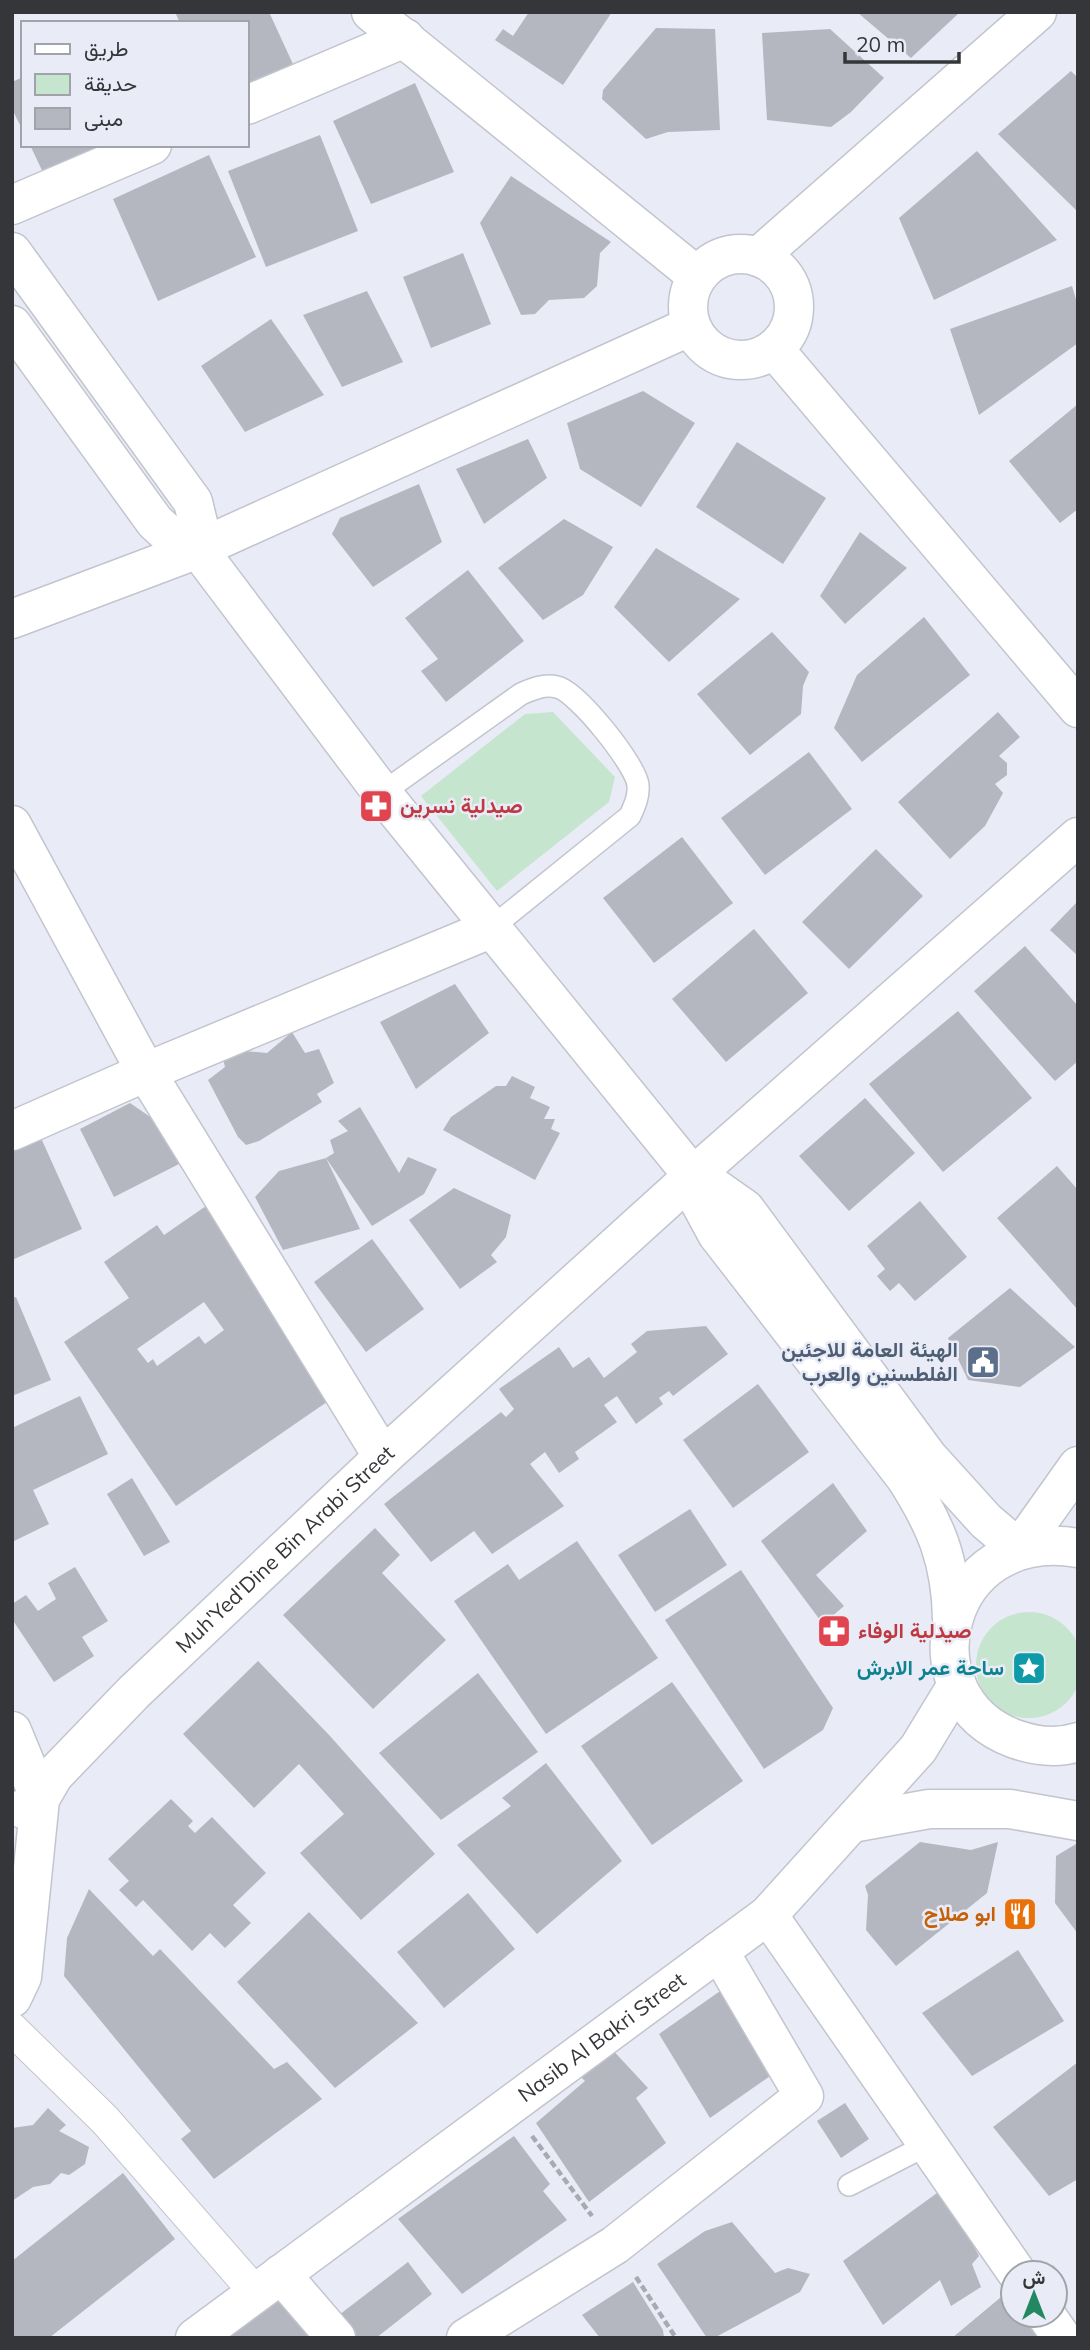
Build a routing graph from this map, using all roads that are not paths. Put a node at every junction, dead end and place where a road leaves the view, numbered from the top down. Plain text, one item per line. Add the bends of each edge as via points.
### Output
1 (371, 12) edge
2 (1019, 19) edge
3 (405, 38) junction
4 (248, 105) edge
5 (147, 147) edge
6 (12, 205) edge
7 (12, 252) edge
8 (758, 257) junction
9 (697, 276) junction
10 (12, 326) edge
11 (691, 326) junction
12 (774, 349) junction
13 (198, 549) junction
14 (12, 619) edge
15 (1078, 708) edge
16 (382, 793) junction
17 (12, 825) edge
18 (1078, 837) edge
19 (490, 929) junction
20 (146, 1072) junction
21 (12, 1130) edge
22 (693, 1176) junction
23 (383, 1457) junction
24 (1078, 1466) edge
25 (1078, 1548) edge
26 (1019, 1549) junction
27 (952, 1619) junction
28 (957, 1685) junction
29 (12, 1731) edge
30 (1078, 1742) edge
31 (26, 1807) edge
32 (1078, 1821) edge
33 (852, 1823) junction
34 (768, 1915) junction
35 (719, 1951) junction
36 (12, 1998) edge
37 (12, 2029) edge
38 (927, 2145) junction
39 (849, 2185) dead end
40 (1007, 2259) edge
41 (268, 2284) junction
42 (195, 2338) edge
43 (336, 2338) edge
44 (466, 2338) edge

1 - 3 street
2 - 8 street
3 - 4 street
3 - 9 street
5 - 6 street
7 - 13 street via 193,502 200,531
8 - 9 street via 725,256
8 - 12 street via 775,267 794,298 786,335
9 - 11 street via 687,309
10 - 13 street via 155,522
11 - 12 street via 701,343 717,355 756,359
11 - 13 street
12 - 15 street
13 - 14 street
13 - 16 street
16 - 19 street
16 - 19 lane via 537,687 558,687 573,694 616,747 638,783 637,802 630,816
17 - 20 street
18 - 22 street, Muh'Yed'Dine Bin Arabi Street
19 - 20 street
19 - 22 street
20 - 21 street
20 - 23 street
22 - 23 street, Muh'Yed'Dine Bin Arabi Street
22 - 26 street via 745,1209 928,1457 986,1521
22 - 27 street via 698,1199 717,1234 926,1509 944,1552
23 - 31 street, Muh'Yed'Dine Bin Arabi Street via 134,1692
24 - 26 street
25 - 26 street via 1052,1544
26 - 27 street via 981,1572 966,1588
27 - 28 street via 949,1652
28 - 30 street via 975,1713 1001,1734 1032,1745
28 - 33 street, Nasib Al Bakri Street via 918,1749
29 - 31 street
31 - 36 street, Muh'Yed'Dine Bin Arabi Street via 22,1977
32 - 33 street via 1010,1809 929,1809
33 - 34 street, Nasib Al Bakri Street
34 - 35 street, Nasib Al Bakri Street
34 - 38 street
35 - 41 street, Nasib Al Bakri Street
35 - 44 street via 804,2096 615,2245
37 - 41 street
38 - 39 lane
38 - 40 street
41 - 42 street, Nasib Al Bakri Street
41 - 43 street

